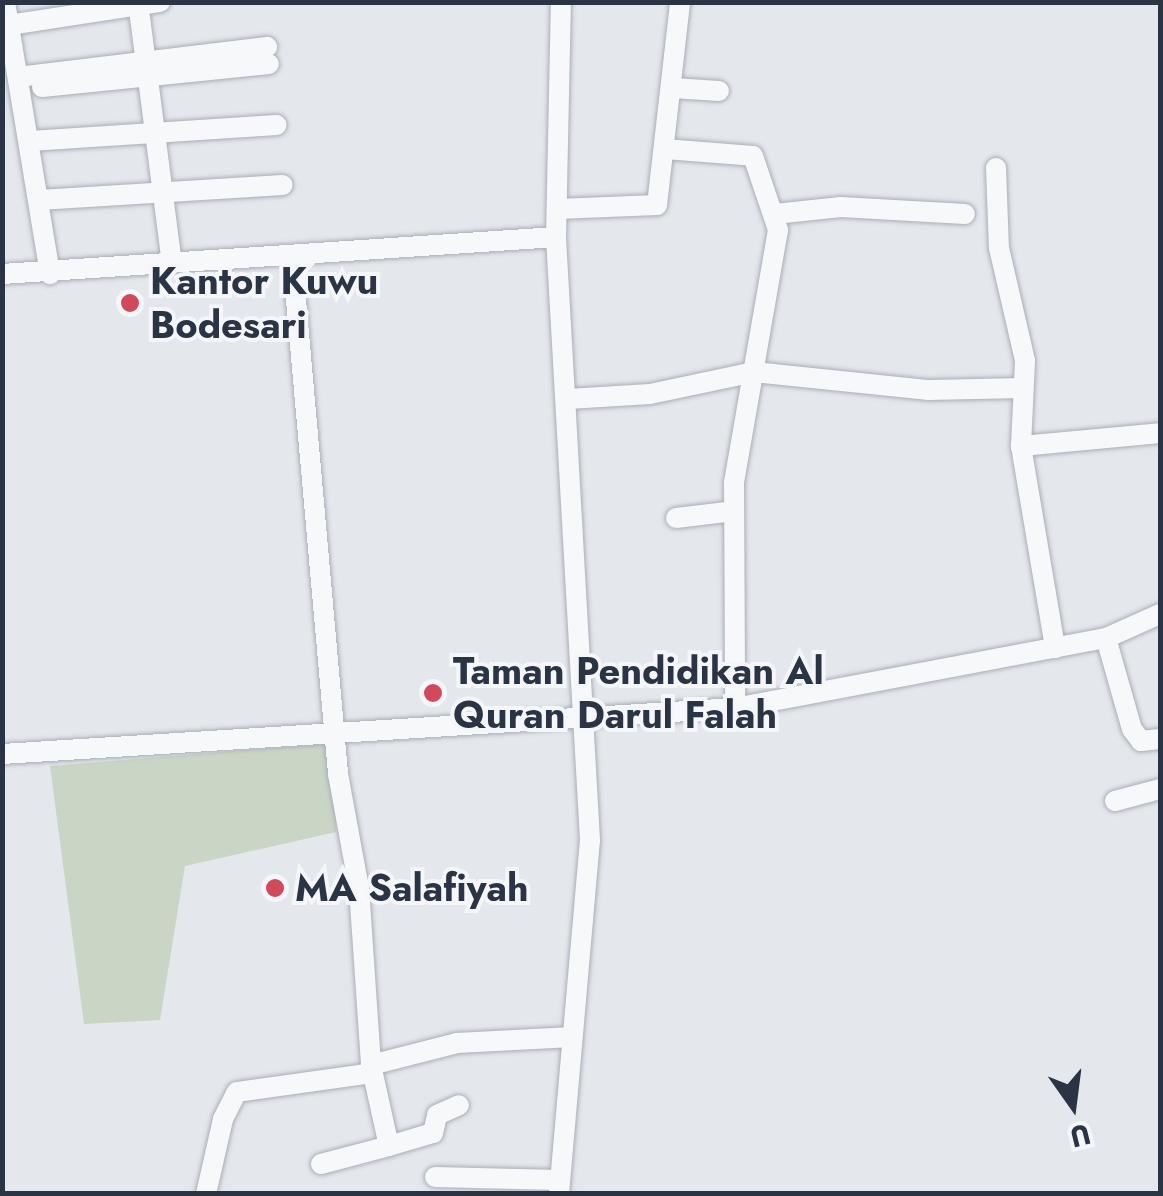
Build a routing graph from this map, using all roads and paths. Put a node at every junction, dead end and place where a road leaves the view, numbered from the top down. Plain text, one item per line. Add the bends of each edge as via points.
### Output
1 (6, 2) edge
2 (160, 2) edge
3 (561, 2) edge
4 (680, 2) edge
5 (138, 4) edge
6 (8, 32) edge
7 (268, 56) dead end
8 (148, 69) junction
9 (19, 83) junction
10 (673, 88) junction
11 (719, 91) dead end
12 (276, 124) dead end
13 (156, 136) junction
14 (30, 141) junction
15 (666, 149) junction
16 (996, 168) dead end
17 (284, 185) dead end
18 (163, 196) junction
19 (39, 200) junction
20 (556, 210) junction
21 (775, 214) junction
22 (965, 214) dead end
23 (556, 237) junction
24 (292, 255) junction
25 (172, 263) junction
26 (2, 274) edge
27 (50, 274) junction
28 (754, 372) junction
29 (1024, 388) junction
30 (568, 399) junction
31 (1160, 433) edge
32 (1022, 446) junction
33 (734, 511) junction
34 (676, 518) dead end
35 (1160, 614) edge
36 (1106, 638) junction
37 (1054, 648) junction
38 (735, 708) junction
39 (580, 716) junction
40 (334, 732) junction
41 (1160, 740) edge
42 (7, 755) edge
43 (1160, 789) edge
44 (1115, 801) dead end
45 (572, 1037) junction
46 (372, 1069) junction
47 (459, 1106) dead end
48 (390, 1146) junction
49 (320, 1164) dead end
50 (435, 1177) dead end
51 (560, 1187) edge
52 (206, 1194) edge

1 - 6 street
2 - 5 street
3 - 20 street
4 - 10 street
5 - 6 street
5 - 8 street
6 - 9 street
7 - 8 street
8 - 9 street
8 - 13 street
9 - 14 street
10 - 11 street
10 - 15 street
12 - 13 street
13 - 14 street
13 - 18 street
14 - 19 street
15 - 20 street via 653,208
15 - 21 street via 753,156
16 - 29 street via 999,248 1025,362
17 - 18 street
18 - 19 street
18 - 25 street
19 - 27 street
20 - 23 street
21 - 22 street via 841,207
21 - 28 street via 778,242
23 - 24 street
23 - 30 street
24 - 25 street
24 - 40 street
25 - 27 street
26 - 27 street
28 - 29 street via 929,390
28 - 30 street via 650,394
28 - 33 street
29 - 32 street
30 - 39 street
31 - 32 street
32 - 37 street
33 - 34 street
33 - 38 street
35 - 36 street
36 - 37 street
36 - 41 street via 1132,729 1141,741
37 - 38 street
38 - 39 street
39 - 40 street
39 - 45 street via 590,840
40 - 42 street
40 - 46 street via 359,888
43 - 44 street
45 - 46 street via 457,1043
45 - 51 street
46 - 48 street
46 - 52 street via 238,1092 222,1119
47 - 48 street via 436,1115 434,1133
48 - 49 street
50 - 51 street

